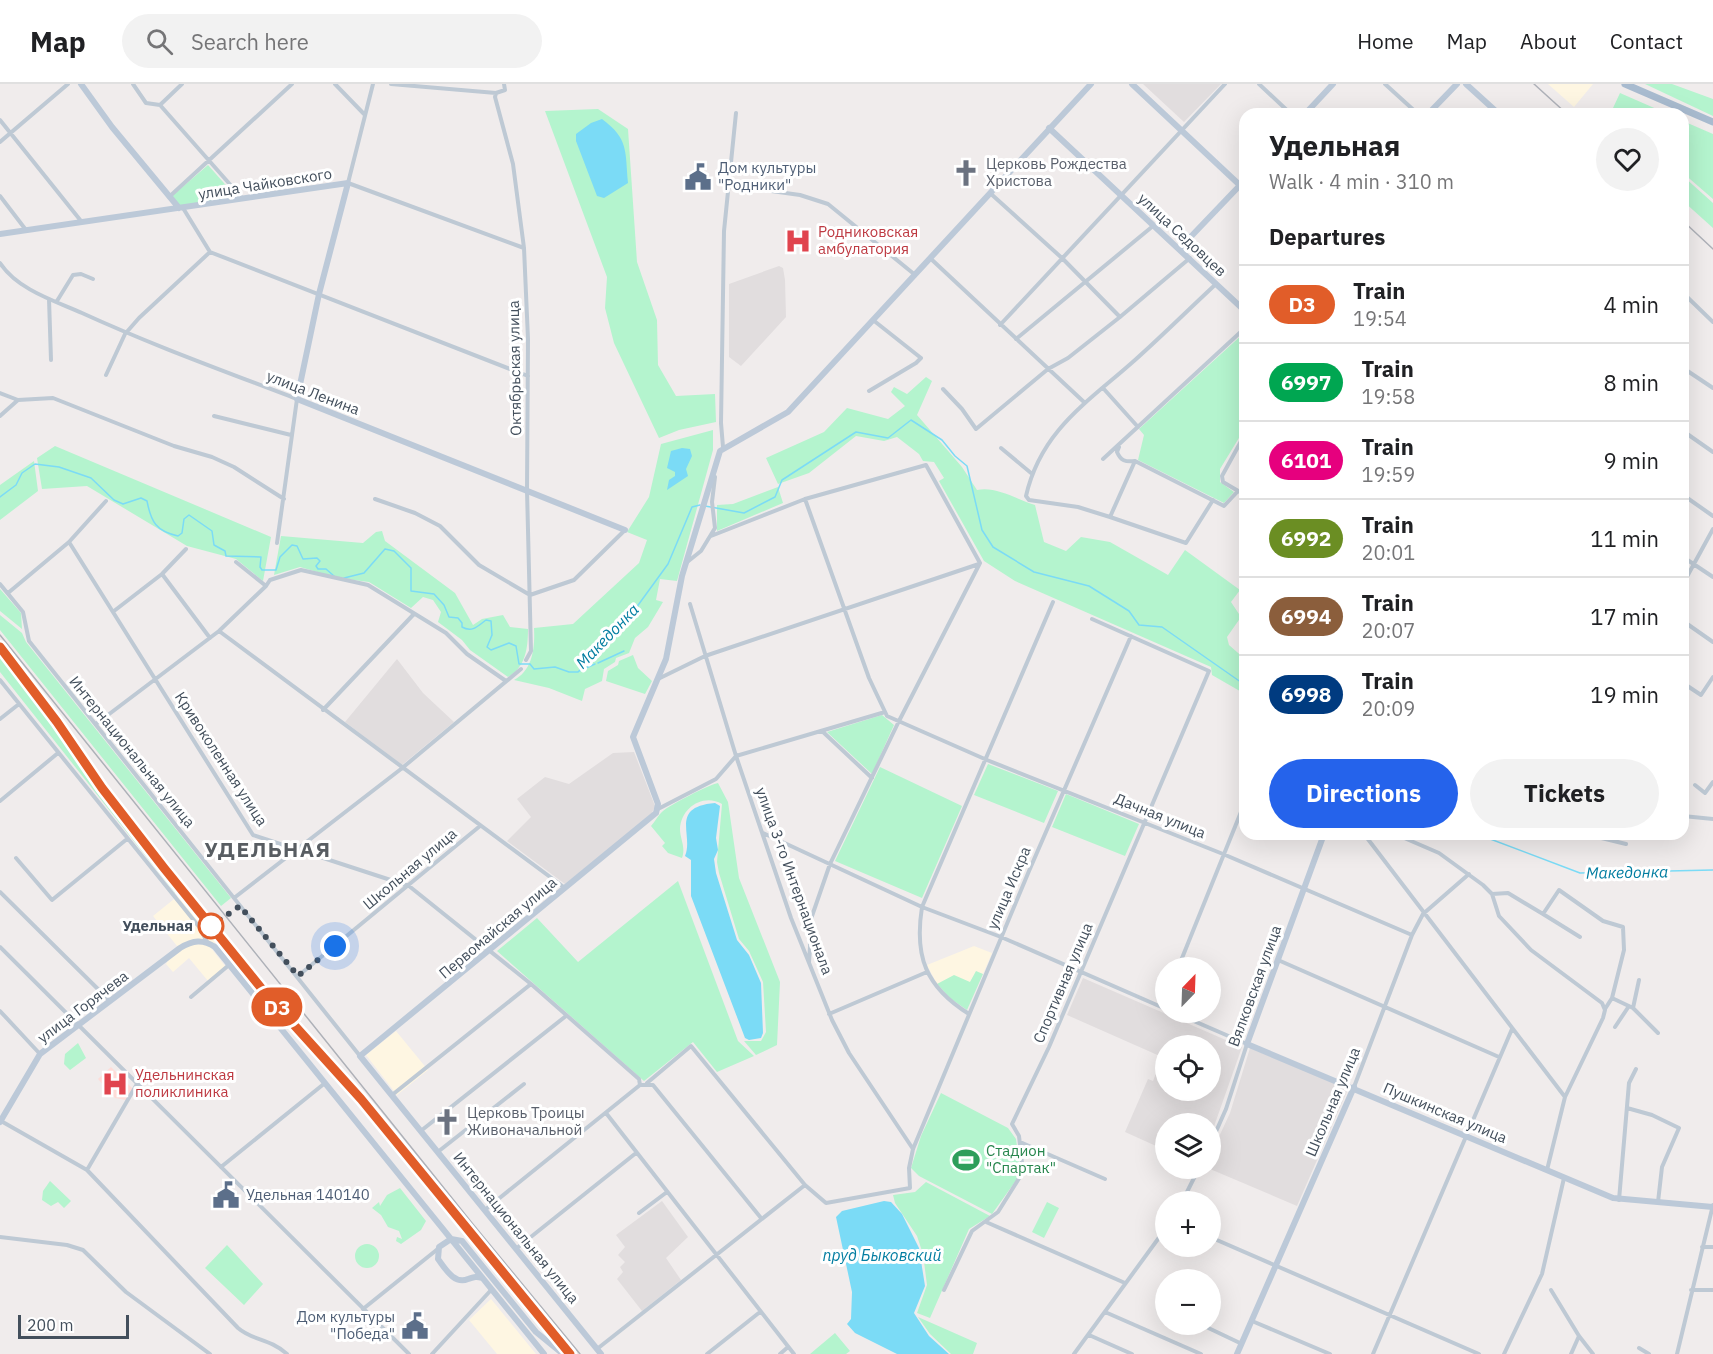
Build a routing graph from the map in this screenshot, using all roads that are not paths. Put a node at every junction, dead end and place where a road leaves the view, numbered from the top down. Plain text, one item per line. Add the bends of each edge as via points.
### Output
1 (69, 84) edge
2 (81, 84) edge
3 (133, 84) edge
4 (182, 84) edge
5 (292, 84) edge
6 (334, 84) edge
7 (373, 84) edge
8 (390, 84) edge
9 (442, 84) edge
10 (504, 84) edge
11 (1090, 84) edge
12 (1132, 84) edge
13 (1225, 84) edge
14 (1259, 84) edge
15 (1333, 84) edge
16 (1385, 84) edge
17 (1457, 84) edge
18 (1466, 84) edge
19 (1625, 84) edge
20 (438, 88) junction
21 (496, 93) junction
22 (160, 105) junction
23 (1285, 108) edge
24 (1311, 108) edge
25 (1411, 108) edge
26 (1434, 108) edge
27 (1492, 108) edge
28 (1681, 108) edge
29 (736, 112) dead end
30 (1689, 112) edge
31 (364, 114) junction
32 (0, 120) edge
33 (1713, 122) edge
34 (1050, 128) junction
35 (1183, 131) junction
36 (11, 133) junction
37 (0, 142) edge
38 (208, 161) junction
39 (1239, 181) edge
40 (348, 183) junction
41 (727, 185) junction
42 (1239, 189) edge
43 (989, 192) junction
44 (1121, 195) junction
45 (0, 196) edge
46 (169, 197) junction
47 (243, 200) junction
48 (181, 208) junction
49 (82, 222) junction
50 (1153, 226) junction
51 (26, 230) junction
52 (0, 234) edge
53 (524, 248) junction
54 (1180, 248) junction
55 (210, 252) junction
56 (929, 258) junction
57 (1190, 258) junction
58 (1063, 259) junction
59 (1, 267) edge
60 (914, 274) junction
61 (93, 279) dead end
62 (1084, 281) junction
63 (1216, 283) junction
64 (319, 294) junction
65 (49, 299) junction
66 (1689, 299) edge
67 (57, 301) junction
68 (1239, 304) edge
69 (1120, 317) junction
70 (873, 320) junction
71 (1713, 321) edge
72 (1000, 325) junction
73 (125, 334) junction
74 (1239, 334) edge
75 (1016, 339) junction
76 (51, 360) dead end
77 (1048, 369) junction
78 (1689, 372) edge
79 (106, 375) dead end
80 (528, 376) junction
81 (943, 388) dead end
82 (1103, 388) junction
83 (1713, 388) edge
84 (869, 391) dead end
85 (0, 393) edge
86 (297, 399) junction
87 (18, 400) junction
88 (1084, 403) junction
89 (0, 416) edge
90 (214, 416) dead end
91 (1138, 427) junction
92 (291, 435) junction
93 (1689, 435) edge
94 (1120, 444) junction
95 (1239, 444) edge
96 (723, 447) junction
97 (1001, 448) dead end
98 (1713, 452) edge
99 (1103, 459) dead end
100 (1135, 461) junction
101 (712, 471) junction
102 (1031, 473) junction
103 (527, 490) junction
104 (1238, 491) joint
105 (284, 499) junction
106 (375, 499) dead end
107 (805, 499) junction
108 (1689, 499) edge
109 (1213, 500) junction
110 (106, 501) dead end
111 (1713, 516) edge
112 (1110, 517) junction
113 (1713, 529) edge
114 (625, 530) joint
115 (711, 536) junction
116 (69, 543) junction
117 (277, 543) dead end
118 (186, 549) dead end
119 (236, 561) dead end
120 (1689, 561) edge
121 (685, 563) junction
122 (980, 563) junction
123 (1694, 564) junction
124 (1689, 573) edge
125 (162, 574) junction
126 (1713, 577) edge
127 (0, 584) edge
128 (266, 586) junction
129 (8, 593) junction
130 (530, 595) junction
131 (1053, 602) dead end
132 (690, 604) dead end
133 (845, 608) junction
134 (114, 611) junction
135 (413, 615) junction
136 (1092, 619) dead end
137 (1689, 625) edge
138 (219, 631) junction
139 (1131, 636) junction
140 (210, 638) junction
141 (1713, 642) edge
142 (705, 656) junction
143 (526, 660) dead end
144 (521, 669) dead end
145 (1713, 677) edge
146 (658, 679) junction
147 (0, 680) edge
148 (156, 680) junction
149 (506, 681) junction
150 (1689, 686) edge
151 (19, 704) junction
152 (323, 710) junction
153 (885, 712) junction
154 (0, 719) edge
155 (899, 721) junction
156 (96, 724) junction
157 (822, 731) junction
158 (58, 753) junction
159 (736, 756) junction
160 (987, 760) junction
161 (401, 768) junction
162 (872, 778) junction
163 (1713, 782) edge
164 (1695, 785) dead end
165 (1064, 790) junction
166 (0, 801) edge
167 (658, 809) junction
168 (1239, 816) edge
169 (1689, 817) edge
170 (1713, 819) edge
171 (1144, 822) junction
172 (480, 826) junction
173 (763, 833) junction
174 (127, 839) junction
175 (1322, 840) edge
176 (1368, 840) edge
177 (1409, 840) edge
178 (1610, 840) edge
179 (1626, 844) dead end
180 (298, 851) junction
181 (1223, 854) junction
182 (16, 858) dead end
183 (830, 864) junction
184 (1469, 874) junction
185 (409, 886) junction
186 (566, 888) junction
187 (1303, 888) junction
188 (0, 892) edge
189 (1492, 894) junction
190 (234, 898) junction
191 (922, 906) junction
192 (1423, 914) junction
193 (1543, 914) junction
194 (1412, 935) junction
195 (1001, 937) junction
196 (1580, 937) dead end
197 (207, 942) junction
198 (0, 947) edge
199 (490, 951) junction
200 (1182, 957) edge
201 (1277, 960) junction
202 (809, 962) junction
203 (230, 965) junction
204 (927, 972) junction
205 (1081, 972) junction
206 (298, 976) junction
207 (1639, 980) dead end
208 (531, 984) junction
209 (191, 997) dead end
210 (1612, 998) junction
211 (110, 1001) junction
212 (1155, 1005) edge
213 (1631, 1007) junction
214 (1386, 1008) junction
215 (1605, 1010) junction
216 (0, 1011) edge
217 (829, 1014) junction
218 (969, 1014) junction
219 (566, 1016) junction
220 (1198, 1023) edge
221 (77, 1024) junction
222 (1616, 1027) dead end
223 (1512, 1029) junction
224 (1658, 1033) dead end
225 (1247, 1044) junction
226 (40, 1054) junction
227 (360, 1056) junction
228 (1499, 1057) junction
229 (1636, 1069) dead end
230 (325, 1082) junction
231 (647, 1083) junction
232 (137, 1084) junction
233 (524, 1084) dead end
234 (640, 1085) junction
235 (1354, 1087) junction
236 (392, 1095) junction
237 (1565, 1097) junction
238 (1627, 1108) junction
239 (606, 1113) junction
240 (1, 1118) edge
241 (1221, 1120) edge
242 (422, 1130) junction
243 (1467, 1135) junction
244 (1020, 1142) junction
245 (913, 1149) junction
246 (439, 1151) junction
247 (636, 1153) junction
248 (221, 1167) junction
249 (87, 1170) junction
250 (1546, 1170) junction
251 (1564, 1178) junction
252 (1105, 1179) dead end
253 (806, 1185) junction
254 (667, 1192) junction
255 (1619, 1200) junction
256 (1658, 1203) junction
257 (1713, 1206) edge
258 (486, 1209) junction
259 (639, 1213) dead end
260 (761, 1218) junction
261 (986, 1222) junction
262 (0, 1237) edge
263 (451, 1239) junction
264 (1221, 1242) edge
265 (1155, 1243) edge
266 (440, 1247) junction
267 (1702, 1247) junction
268 (1713, 1247) edge
269 (517, 1248) junction
270 (715, 1254) junction
271 (472, 1265) junction
272 (1276, 1265) junction
273 (470, 1278) junction
274 (483, 1278) junction
275 (1125, 1283) junction
276 (492, 1289) junction
277 (944, 1290) dead end
278 (1551, 1290) dead end
279 (1691, 1290) junction
280 (1713, 1290) edge
281 (362, 1309) junction
282 (760, 1312) junction
283 (1105, 1312) junction
284 (1390, 1316) junction
285 (1252, 1321) junction
286 (1088, 1334) junction
287 (1221, 1334) edge
288 (1579, 1336) junction
289 (1242, 1344) junction
290 (788, 1347) junction
291 (1639, 1348) dead end
292 (599, 1352) edge
293 (210, 1354) edge
294 (287, 1354) edge
295 (409, 1354) edge
296 (432, 1354) edge
297 (544, 1354) edge
298 (563, 1354) edge
299 (706, 1354) edge
300 (780, 1354) edge
301 (794, 1354) edge
302 (1074, 1354) edge
303 (1132, 1354) edge
304 (1201, 1354) edge
305 (1238, 1354) edge
306 (1330, 1354) edge
307 (1373, 1354) edge
308 (1479, 1354) edge
309 (1504, 1354) edge
310 (1571, 1354) edge
311 (1593, 1354) edge
312 (1649, 1354) edge
313 (1677, 1354) edge

1 - 36 street
2 - 46 main road
3 - 22 street via 146,103
4 - 22 street
5 - 38 street
6 - 31 street
7 - 31 street
8 - 20 street
9 - 20 street
10 - 21 street via 505,90
11 - 34 main road
12 - 35 main road
13 - 35 street
14 - 23 street
15 - 24 main road
16 - 25 street
17 - 26 main road
18 - 27 main road
19 - 28 main road
20 - 21 street
21 - 53 street, Октябрьская улица via 513,164
22 - 38 street
29 - 41 street
30 - 33 main road
31 - 40 street
32 - 36 street
34 - 43 main road
34 - 44 main road, улица Седовцев
35 - 39 main road
35 - 44 street
36 - 37 street
36 - 49 street
38 - 46 street
38 - 47 street
40 - 47 main road, улица Чайковского
40 - 53 street, улица Чайковского
40 - 64 main road
41 - 60 street via 800,195 828,204
41 - 96 street
42 - 54 main road
43 - 56 main road
43 - 58 street
44 - 50 main road, улица Седовцев
44 - 58 street
45 - 51 street
46 - 48 main road
47 - 48 main road, улица Чайковского
48 - 49 main road, улица Чайковского
48 - 55 street
49 - 51 main road, улица Чайковского
50 - 54 main road, улица Седовцев
50 - 62 street
51 - 52 main road, улица Чайковского
53 - 80 street, Октябрьская улица
54 - 57 main road, улица Седовцев
55 - 64 street
55 - 73 street
56 - 60 main road
56 - 72 street
57 - 63 main road, улица Седовцев
57 - 69 street
58 - 62 street
58 - 72 street
59 - 65 street, улица Ленина
60 - 70 main road
61 - 67 street via 73,275
62 - 69 street
62 - 75 street
63 - 68 main road, улица Седовцев
63 - 82 street
64 - 80 street
64 - 86 main road
65 - 67 street, улица Ленина
65 - 76 street
66 - 71 street
67 - 73 street, улица Ленина
69 - 77 street
70 - 84 street via 921,357
70 - 96 main road via 788,412
72 - 75 street
73 - 79 street
73 - 86 street, улица Ленина
74 - 91 street
75 - 77 street
77 - 81 street via 976,429
77 - 88 street
78 - 83 street
80 - 103 street, Октябрьская улица
82 - 88 street
82 - 91 street
85 - 87 street
86 - 92 street
86 - 103 main road, улица Ленина
87 - 89 street
87 - 105 street via 53,398 212,457
88 - 102 street via 1061,424
90 - 92 street
91 - 94 street
92 - 105 street
93 - 98 street
94 - 99 street
94 - 100 street via 1120,459
95 - 104 street via 1223,471 1223,482
96 - 101 main road
97 - 102 street
100 - 109 street
100 - 112 street
101 - 115 street via 715,528
101 - 121 main road
102 - 112 street via 1026,496 1029,500 1078,507
103 - 114 main road, улица Ленина
103 - 130 street, Октябрьская улица
104 - 109 street via 1224,506
105 - 117 street
106 - 130 street via 440,526 479,565
107 - 115 street
107 - 122 street via 926,465
107 - 133 street
108 - 111 street
109 - 112 street via 1186,543
110 - 116 street
113 - 123 street
114 - 130 street via 574,580
115 - 121 street via 701,551
116 - 129 street
116 - 134 street, Кривоколенная улица
118 - 125 street
119 - 128 street
120 - 123 street
121 - 146 main road via 666,659
122 - 133 street
122 - 155 street
123 - 124 street
123 - 126 street
125 - 134 street
125 - 140 street
127 - 129 street, Интернациональная улица
128 - 135 street via 270,580 301,570 317,573 368,585 393,598
128 - 138 street
129 - 156 street, Интернациональная улица via 23,612 29,641
130 - 143 street, Октябрьская улица via 531,651
131 - 160 street
132 - 142 street, улица 3-го Интернационала
133 - 142 street
133 - 153 street
134 - 148 street, Кривоколенная улица
135 - 149 street via 446,633 467,654
135 - 152 street
136 - 139 street
137 - 141 street
138 - 140 street
138 - 152 street
139 - 165 street, улица Искра
139 - 171 street, Спортивная улица via 1209,671
140 - 148 street
142 - 146 street
142 - 159 street, улица 3-го Интернационала
144 - 149 street
145 - 150 street via 1701,695
146 - 167 main road via 633,737
147 - 151 street
148 - 156 street
148 - 180 street, Кривоколенная улица via 253,836
149 - 161 street
151 - 154 street
151 - 158 street
152 - 161 street
153 - 155 street, Дачная улица
153 - 157 street
155 - 160 street, Дачная улица
155 - 162 street
156 - 190 street, Интернациональная улица
157 - 159 street
157 - 162 street
158 - 166 street
158 - 174 street
159 - 167 street via 716,779
159 - 173 street, улица 3-го Интернационала
160 - 165 street, Дачная улица
160 - 191 street
161 - 172 street
161 - 180 street
162 - 183 street
163 - 164 street via 1705,794
165 - 171 street, Дачная улица
165 - 195 street, улица Искра
167 - 186 main road, Первомайская улица
168 - 181 street
169 - 170 street
171 - 181 street, Дачная улица
171 - 205 street, Спортивная улица
172 - 185 street, Школьная улица
172 - 186 street
173 - 183 street
173 - 202 street, улица 3-го Интернационала
174 - 182 street via 52,900
174 - 197 street via 200,928
175 - 187 main road, Вялковская улица
176 - 192 street
177 - 184 street via 1439,853
178 - 179 street
180 - 185 street, Кривоколенная улица
180 - 190 street
181 - 187 street, Дачная улица
181 - 200 street
183 - 191 street
183 - 202 street via 812,916
184 - 189 street
184 - 192 street, Школьная улица
185 - 199 street, Кривоколенная улица
185 - 206 street, Школьная улица
186 - 199 main road, Первомайская улица
187 - 194 street, Дачная улица
187 - 201 main road, Вялковская улица
188 - 211 street
189 - 193 street via 1508,893
189 - 215 street via 1499,916 1531,950 1602,1003
190 - 206 street, Интернациональная улица
191 - 195 street
191 - 204 street via 920,944
192 - 194 street, Школьная улица
192 - 223 street
193 - 196 street
193 - 210 street via 1558,890 1603,921 1623,927 1624,950
194 - 214 street, Школьная улица
195 - 205 street
195 - 218 street, улица Искра
197 - 203 main road
197 - 211 main road, улица Горячева via 185,945
198 - 221 street
199 - 208 street, Кривоколенная улица
199 - 227 main road, Первомайская улица
201 - 214 street
201 - 225 main road, Вялковская улица
202 - 217 street, улица 3-го Интернационала
203 - 209 street
203 - 230 main road
204 - 217 street
204 - 218 street via 948,1001
205 - 212 street
205 - 244 street, Спортивная улица via 1012,1124
206 - 227 street, Интернациональная улица
207 - 213 street
208 - 219 street, Кривоколенная улица
208 - 236 street
210 - 213 street
210 - 215 street
211 - 221 main road, улица Горячева
213 - 222 street
213 - 224 street
214 - 228 street
214 - 235 street, Школьная улица
215 - 237 street
216 - 226 street
217 - 245 street, улица 3-го Интернационала via 838,1035
218 - 245 street, улица Искра
219 - 234 street, Кривоколенная улица via 639,1079
219 - 242 street
220 - 225 street, Пушкинская улица
221 - 226 main road, улица Горячева
221 - 232 street
223 - 228 street
223 - 237 street
225 - 235 main road, Пушкинская улица
225 - 241 street, Вялковская улица
226 - 240 main road, улица Горячева
227 - 236 main road, Интернациональная улица
228 - 243 street
229 - 238 street via 1629,1083
230 - 248 street
230 - 263 main road
231 - 234 street
231 - 253 street via 691,1046
231 - 260 street via 653,1085
232 - 248 street
232 - 249 street
233 - 246 street
234 - 239 street
235 - 243 main road, Пушкинская улица
235 - 272 main road, Школьная улица
236 - 242 main road, Интернациональная улица
237 - 250 street
238 - 255 street
238 - 256 street via 1679,1128 1662,1167
239 - 247 street
239 - 258 street
240 - 249 street
242 - 246 main road, Интернациональная улица
243 - 250 main road, Пушкинская улица
243 - 284 street
244 - 252 street
244 - 261 street, Спортивная улица via 1023,1172 1019,1182
245 - 253 street, улица Искра via 910,1188 826,1203
246 - 258 main road, Интернациональная улица
247 - 254 street
247 - 269 street
248 - 281 street
249 - 294 street via 238,1328
250 - 251 main road, Пушкинская улица
251 - 255 main road, Пушкинская улица
251 - 309 street via 1542,1274
253 - 260 street
254 - 259 street
254 - 270 street
255 - 256 main road, Пушкинская улица
256 - 257 main road, Пушкинская улица
257 - 267 street
258 - 269 main road, Интернациональная улица
260 - 270 street
261 - 275 street
261 - 277 street, Спортивная улица via 972,1231
262 - 293 street via 83,1250 126,1292
263 - 266 main road
263 - 271 main road
263 - 298 main road via 465,1244 541,1338
264 - 272 street
265 - 275 street
266 - 273 main road via 437,1256 451,1275 459,1280
266 - 281 street
267 - 268 street
267 - 279 street
269 - 292 main road, Интернациональная улица
270 - 282 street
270 - 292 street
271 - 273 main road
271 - 274 main road
272 - 284 street
272 - 285 main road, Школьная улица
273 - 274 main road
274 - 276 main road
275 - 283 street
276 - 296 street
276 - 297 main road
278 - 288 street
279 - 280 street
279 - 313 street
281 - 295 street
282 - 290 street
282 - 299 street
283 - 286 street
283 - 304 street
284 - 307 street
284 - 308 street
285 - 289 main road, Школьная улица
285 - 306 street
286 - 302 street
286 - 303 street
287 - 289 street
288 - 310 street
288 - 311 street
289 - 305 main road, Школьная улица
290 - 300 street
290 - 301 street
291 - 312 street

